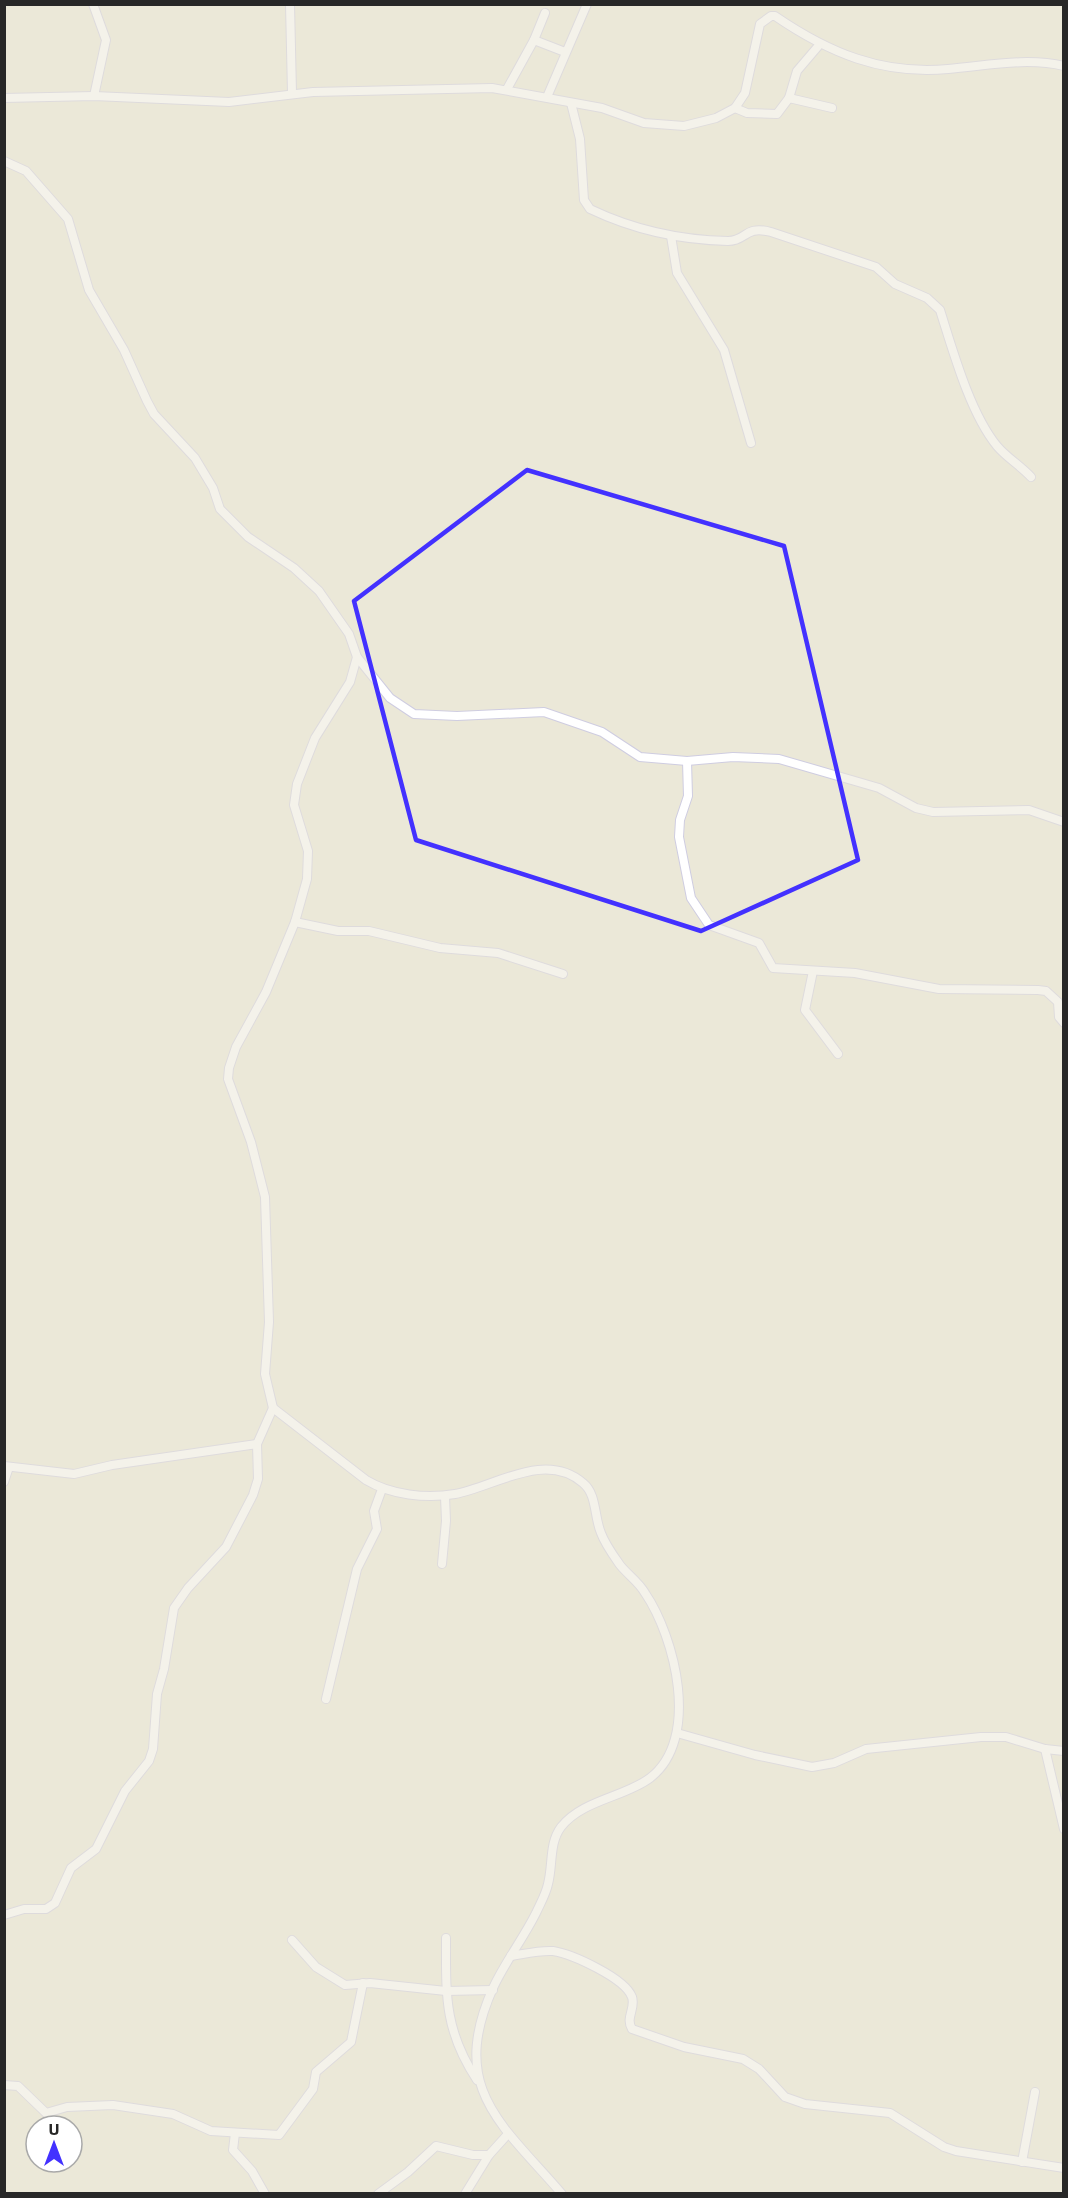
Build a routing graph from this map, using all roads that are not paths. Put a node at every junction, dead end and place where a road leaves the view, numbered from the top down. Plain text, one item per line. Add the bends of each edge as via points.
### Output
1 (93, 4) edge
2 (290, 4) edge
3 (587, 4) edge
4 (545, 13) dead end
5 (534, 40) junction
6 (820, 44) junction
7 (565, 52) junction
8 (1064, 66) edge
9 (507, 89) junction
10 (292, 93) junction
11 (94, 96) junction
12 (547, 97) junction
13 (4, 98) edge
14 (789, 98) junction
15 (571, 102) junction
16 (735, 108) junction
17 (832, 108) dead end
18 (4, 161) edge
19 (671, 236) junction
20 (751, 443) dead end
21 (1031, 477) dead end
22 (357, 657) junction
23 (687, 761) junction
24 (1064, 822) edge
25 (295, 922) junction
26 (813, 971) junction
27 (563, 974) dead end
28 (1064, 1023) edge
29 (838, 1054) dead end
30 (273, 1408) junction
31 (257, 1444) junction
32 (7, 1466) edge
33 (4, 1482) edge
34 (382, 1490) junction
35 (445, 1496) junction
36 (442, 1564) dead end
37 (326, 1700) dead end
38 (677, 1733) junction
39 (1045, 1749) junction
40 (1064, 1751) edge
41 (1064, 1829) edge
42 (4, 1915) edge
43 (446, 1938) dead end
44 (292, 1940) dead end
45 (511, 1956) junction
46 (363, 1983) junction
47 (493, 1990) junction
48 (446, 1991) junction
49 (479, 2082) junction
50 (4, 2085) edge
51 (1035, 2092) dead end
52 (235, 2133) junction
53 (508, 2134) junction
54 (489, 2155) junction
55 (1022, 2162) junction
56 (1064, 2168) edge
57 (265, 2193) edge
58 (378, 2193) edge
59 (465, 2193) edge
60 (562, 2193) edge

1 - 11 street via 106,40
2 - 10 street
3 - 7 street
4 - 5 street
5 - 7 street
5 - 9 street
6 - 8 street via 856,60 920,70 1026,62
6 - 14 street via 797,71
6 - 16 street via 775,16 762,20 745,93
7 - 12 street
9 - 10 street via 390,88
9 - 12 street
10 - 11 street via 229,102
11 - 13 street
12 - 15 street
14 - 16 street via 777,114 747,113
14 - 17 street
15 - 16 street via 658,125 684,126 716,118
15 - 19 street via 580,139 586,205 609,218
18 - 22 street via 26,171 68,219 89,290 124,350 147,401 154,414 195,458 220,509 248,537 294,568 319,591 349,634
19 - 20 street via 677,273 724,350
19 - 21 street via 731,241 753,229 771,232 876,267 895,284 935,302 970,395 997,446
22 - 23 street via 390,698 414,714 544,712 602,732 640,757
22 - 25 street via 350,682 315,738 297,784 294,805 309,862
23 - 24 street via 779,759 879,788 933,813 1029,810
23 - 26 street via 688,796 680,820 680,837 694,903 710,925 759,943 771,967
25 - 27 street via 338,931 369,931 440,948 498,953
25 - 30 street via 229,1068 230,1089 265,1197 269,1322 265,1374
26 - 28 street via 874,975 939,989 1046,991 1058,1002 1059,1017
26 - 29 street via 804,1010
30 - 31 street
30 - 34 street
31 - 32 street via 74,1474
31 - 42 street via 258,1479 253,1496 226,1547 174,1608 155,1701 153,1749 145,1767 125,1791 96,1849 71,1868 56,1903 46,1909 24,1909
32 - 33 street
34 - 35 street
34 - 37 street via 374,1511 377,1528 357,1569
35 - 36 street
35 - 38 street via 526,1471 556,1472 584,1483 601,1534 619,1564 646,1594 669,1642 678,1688
38 - 39 street via 812,1767 834,1763 866,1749 921,1741 1001,1736
38 - 45 street via 662,1765 649,1779 572,1816 561,1827 553,1846 546,1892
39 - 40 street
39 - 41 street
43 - 48 street
44 - 46 street via 312,1963 339,1984
45 - 47 street
45 - 55 street via 549,1951 580,1960 627,1989 632,1998 629,2020 633,2029 684,2047 743,2059 759,2069 785,2097 823,2108 890,2114 944,2147
46 - 48 street
46 - 52 street via 351,2042 316,2072 313,2089 285,2129 274,2136
47 - 48 street
47 - 49 street via 476,2047
48 - 49 street via 451,2029
49 - 53 street
50 - 52 street via 18,2086 46,2113 67,2107 113,2105 173,2114 204,2130
51 - 55 street
52 - 57 street via 233,2150
53 - 54 street
53 - 60 street
54 - 58 street via 435,2146
54 - 59 street
55 - 56 street

